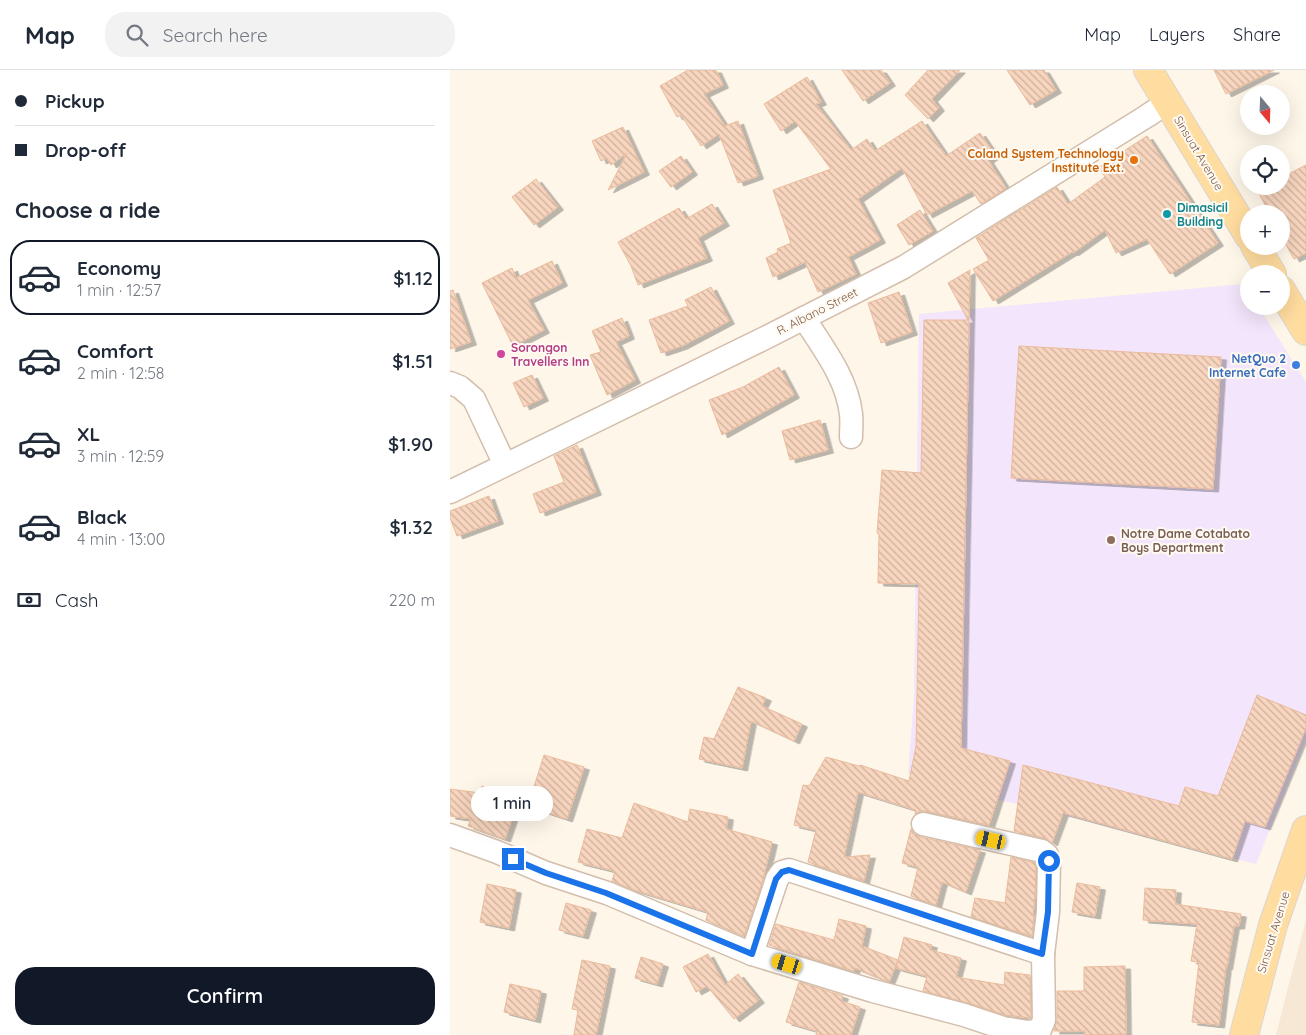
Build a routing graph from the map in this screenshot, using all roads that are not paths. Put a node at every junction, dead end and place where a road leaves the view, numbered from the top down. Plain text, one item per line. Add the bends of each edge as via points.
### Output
1 (1148, 70) edge
2 (1168, 102) junction
3 (1240, 221) edge
4 (1290, 305) edge
5 (804, 318) junction
6 (1306, 331) edge
7 (450, 383) edge
8 (851, 438) dead end
9 (505, 465) junction
10 (450, 492) edge
11 (923, 824) dead end
12 (1306, 830) edge
13 (450, 835) edge
14 (752, 954) junction
15 (1042, 954) junction
16 (1244, 1035) edge

1 - 2 main road, Sinsuat Avenue
2 - 3 main road, Sinsuat Avenue
2 - 5 street, R. Albano Street via 904,267
4 - 6 main road
5 - 8 street via 842,383 852,416
5 - 9 street, R. Albano Street
7 - 9 street via 474,399
9 - 10 street, R. Albano Street
11 - 15 street via 1042,851 1047,855 1048,912
12 - 16 main road, Sinsuat Avenue via 1274,925
13 - 14 street via 606,893
14 - 15 street via 776,879 789,870
14 - 15 street via 1003,1028 1028,1032 1040,1030 1044,1020

